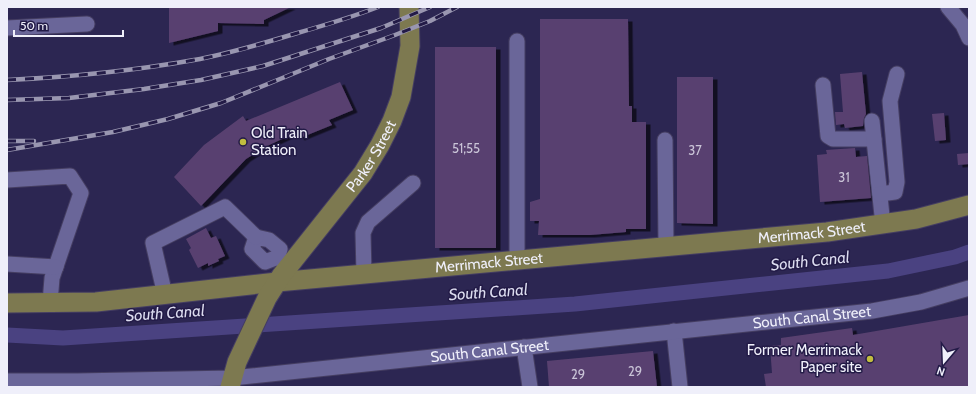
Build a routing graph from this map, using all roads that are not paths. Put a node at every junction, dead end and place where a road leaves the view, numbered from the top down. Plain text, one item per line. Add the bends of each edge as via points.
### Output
1 (409, 7) edge
2 (948, 7) edge
3 (86, 24) dead end
4 (7, 28) edge
5 (969, 38) edge
6 (517, 41) dead end
7 (897, 74) dead end
8 (823, 85) dead end
9 (872, 121) dead end
10 (665, 140) dead end
11 (874, 140) junction
12 (7, 180) edge
13 (413, 183) dead end
14 (880, 194) junction
15 (969, 205) edge
16 (883, 225) junction
17 (666, 247) junction
18 (517, 260) junction
19 (283, 262) junction
20 (7, 264) edge
21 (56, 267) junction
22 (364, 274) junction
23 (277, 282) junction
24 (969, 288) edge
25 (165, 295) junction
26 (7, 303) edge
27 (50, 303) junction
28 (674, 331) junction
29 (524, 347) junction
30 (233, 376) edge
31 (7, 381) edge
32 (135, 383) edge
33 (77, 384) edge
34 (530, 387) edge
35 (680, 387) edge

1 - 19 main road, Parker Street via 410,46 401,96 392,121 363,173
2 - 5 street via 963,25
3 - 4 street
6 - 18 street
7 - 14 street via 890,101 897,182 895,192
8 - 11 street via 828,136 833,139
9 - 11 street
10 - 17 street
11 - 14 street
12 - 21 street via 70,176 81,193
13 - 22 street via 368,222 363,233
14 - 16 street
15 - 16 main road, Merrimack Street
16 - 17 main road, Merrimack Street
17 - 18 main road, Merrimack Street
18 - 22 main road, Merrimack Street
19 - 23 main road, Parker Street
19 - 25 street via 265,262 252,249 256,237 225,207 153,243
20 - 21 street
21 - 27 street via 52,278
22 - 23 main road, Merrimack Street
23 - 25 main road, Merrimack Street
23 - 30 main road, Parker Street via 267,298
24 - 28 street, South Canal Street via 921,302 872,311
25 - 27 main road, Merrimack Street via 96,302
26 - 27 main road, Merrimack Street
28 - 29 street, South Canal Street
28 - 35 street
29 - 30 street, South Canal Street
29 - 34 street
30 - 32 street, South Canal Street
31 - 33 street, South Canal Street
32 - 33 street, South Canal Street

